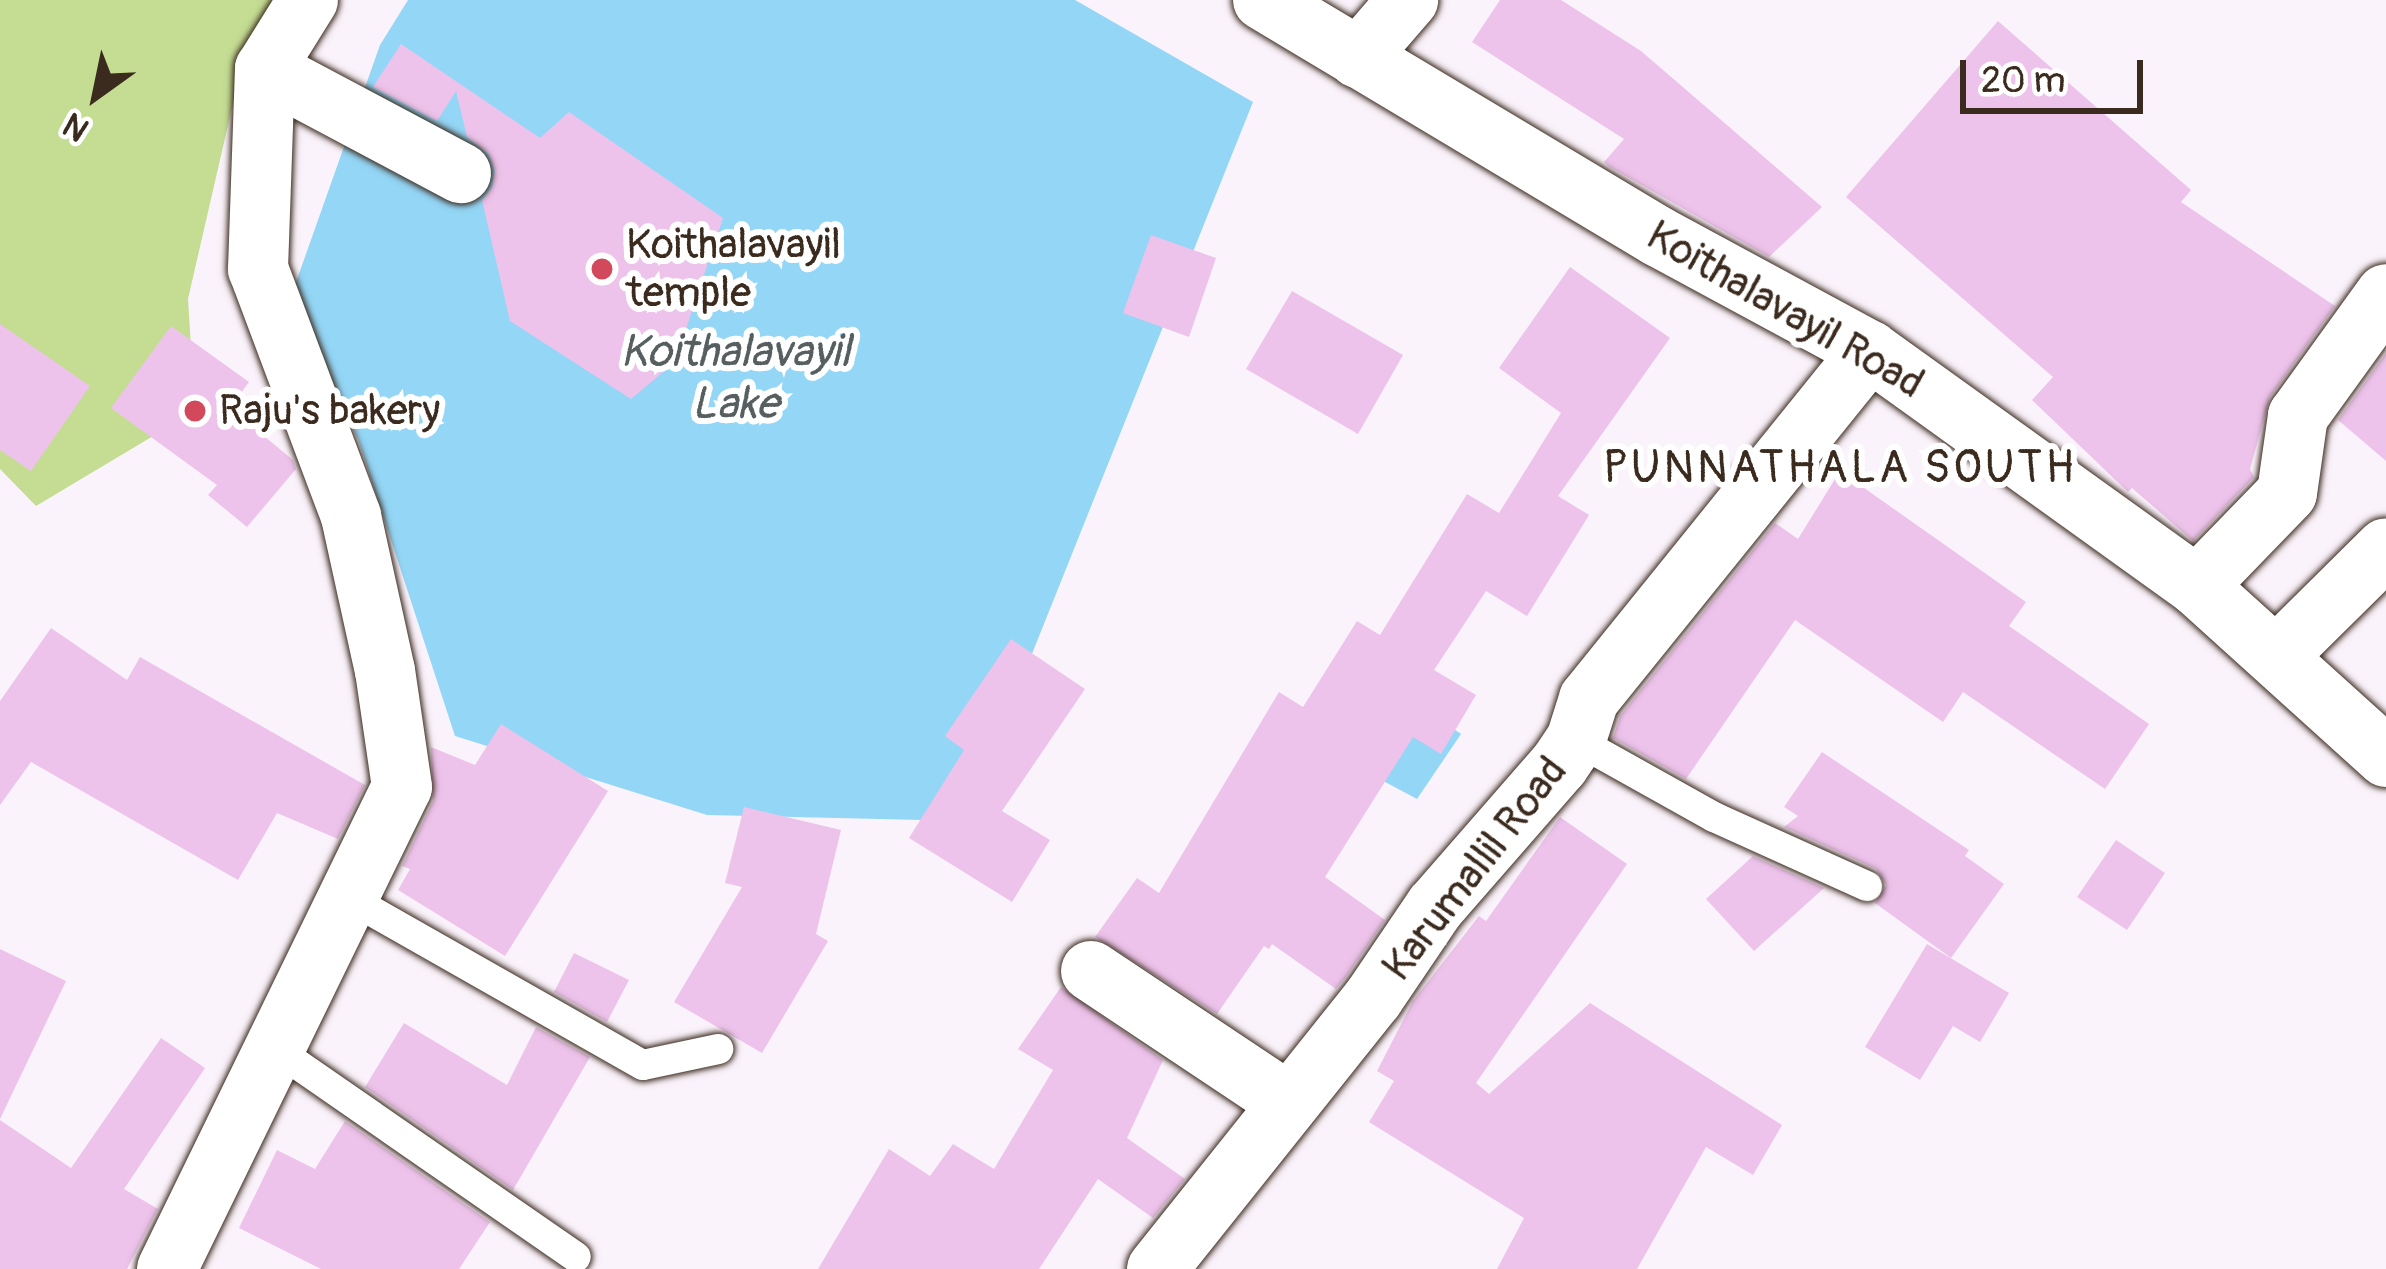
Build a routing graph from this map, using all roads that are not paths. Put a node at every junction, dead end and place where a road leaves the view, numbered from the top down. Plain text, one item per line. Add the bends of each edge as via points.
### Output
1 (308, 0) edge
2 (1263, 0) edge
3 (1408, 0) edge
4 (1358, 58) junction
5 (265, 69) junction
6 (461, 173) dead end
7 (2386, 295) edge
8 (1870, 351) junction
9 (2386, 548) edge
10 (2197, 586) junction
11 (2277, 656) junction
12 (1576, 740) junction
13 (2386, 758) edge
14 (1867, 886) dead end
15 (347, 897) junction
16 (1090, 971) dead end
17 (274, 1048) junction
18 (718, 1049) dead end
19 (1286, 1101) junction
20 (576, 1257) dead end
21 (167, 1269) edge
22 (1156, 1269) edge

1 - 5 street
2 - 4 street, Koithalavayil Road
3 - 4 street
4 - 8 street, Koithalavayil Road
5 - 6 street
5 - 15 street via 258,269 351,516 402,787
7 - 10 street via 2298,416 2287,493
8 - 10 street, Koithalavayil Road
8 - 12 street, Karumallil Road via 1589,699
9 - 11 street
10 - 11 street, Koithalavayil Road
11 - 13 street, Koithalavayil Road
12 - 14 lane via 1714,818
12 - 19 street, Karumallil Road
15 - 17 street
15 - 18 lane via 643,1065
16 - 19 street
17 - 20 lane
17 - 21 street
19 - 22 street, Karumallil Road

